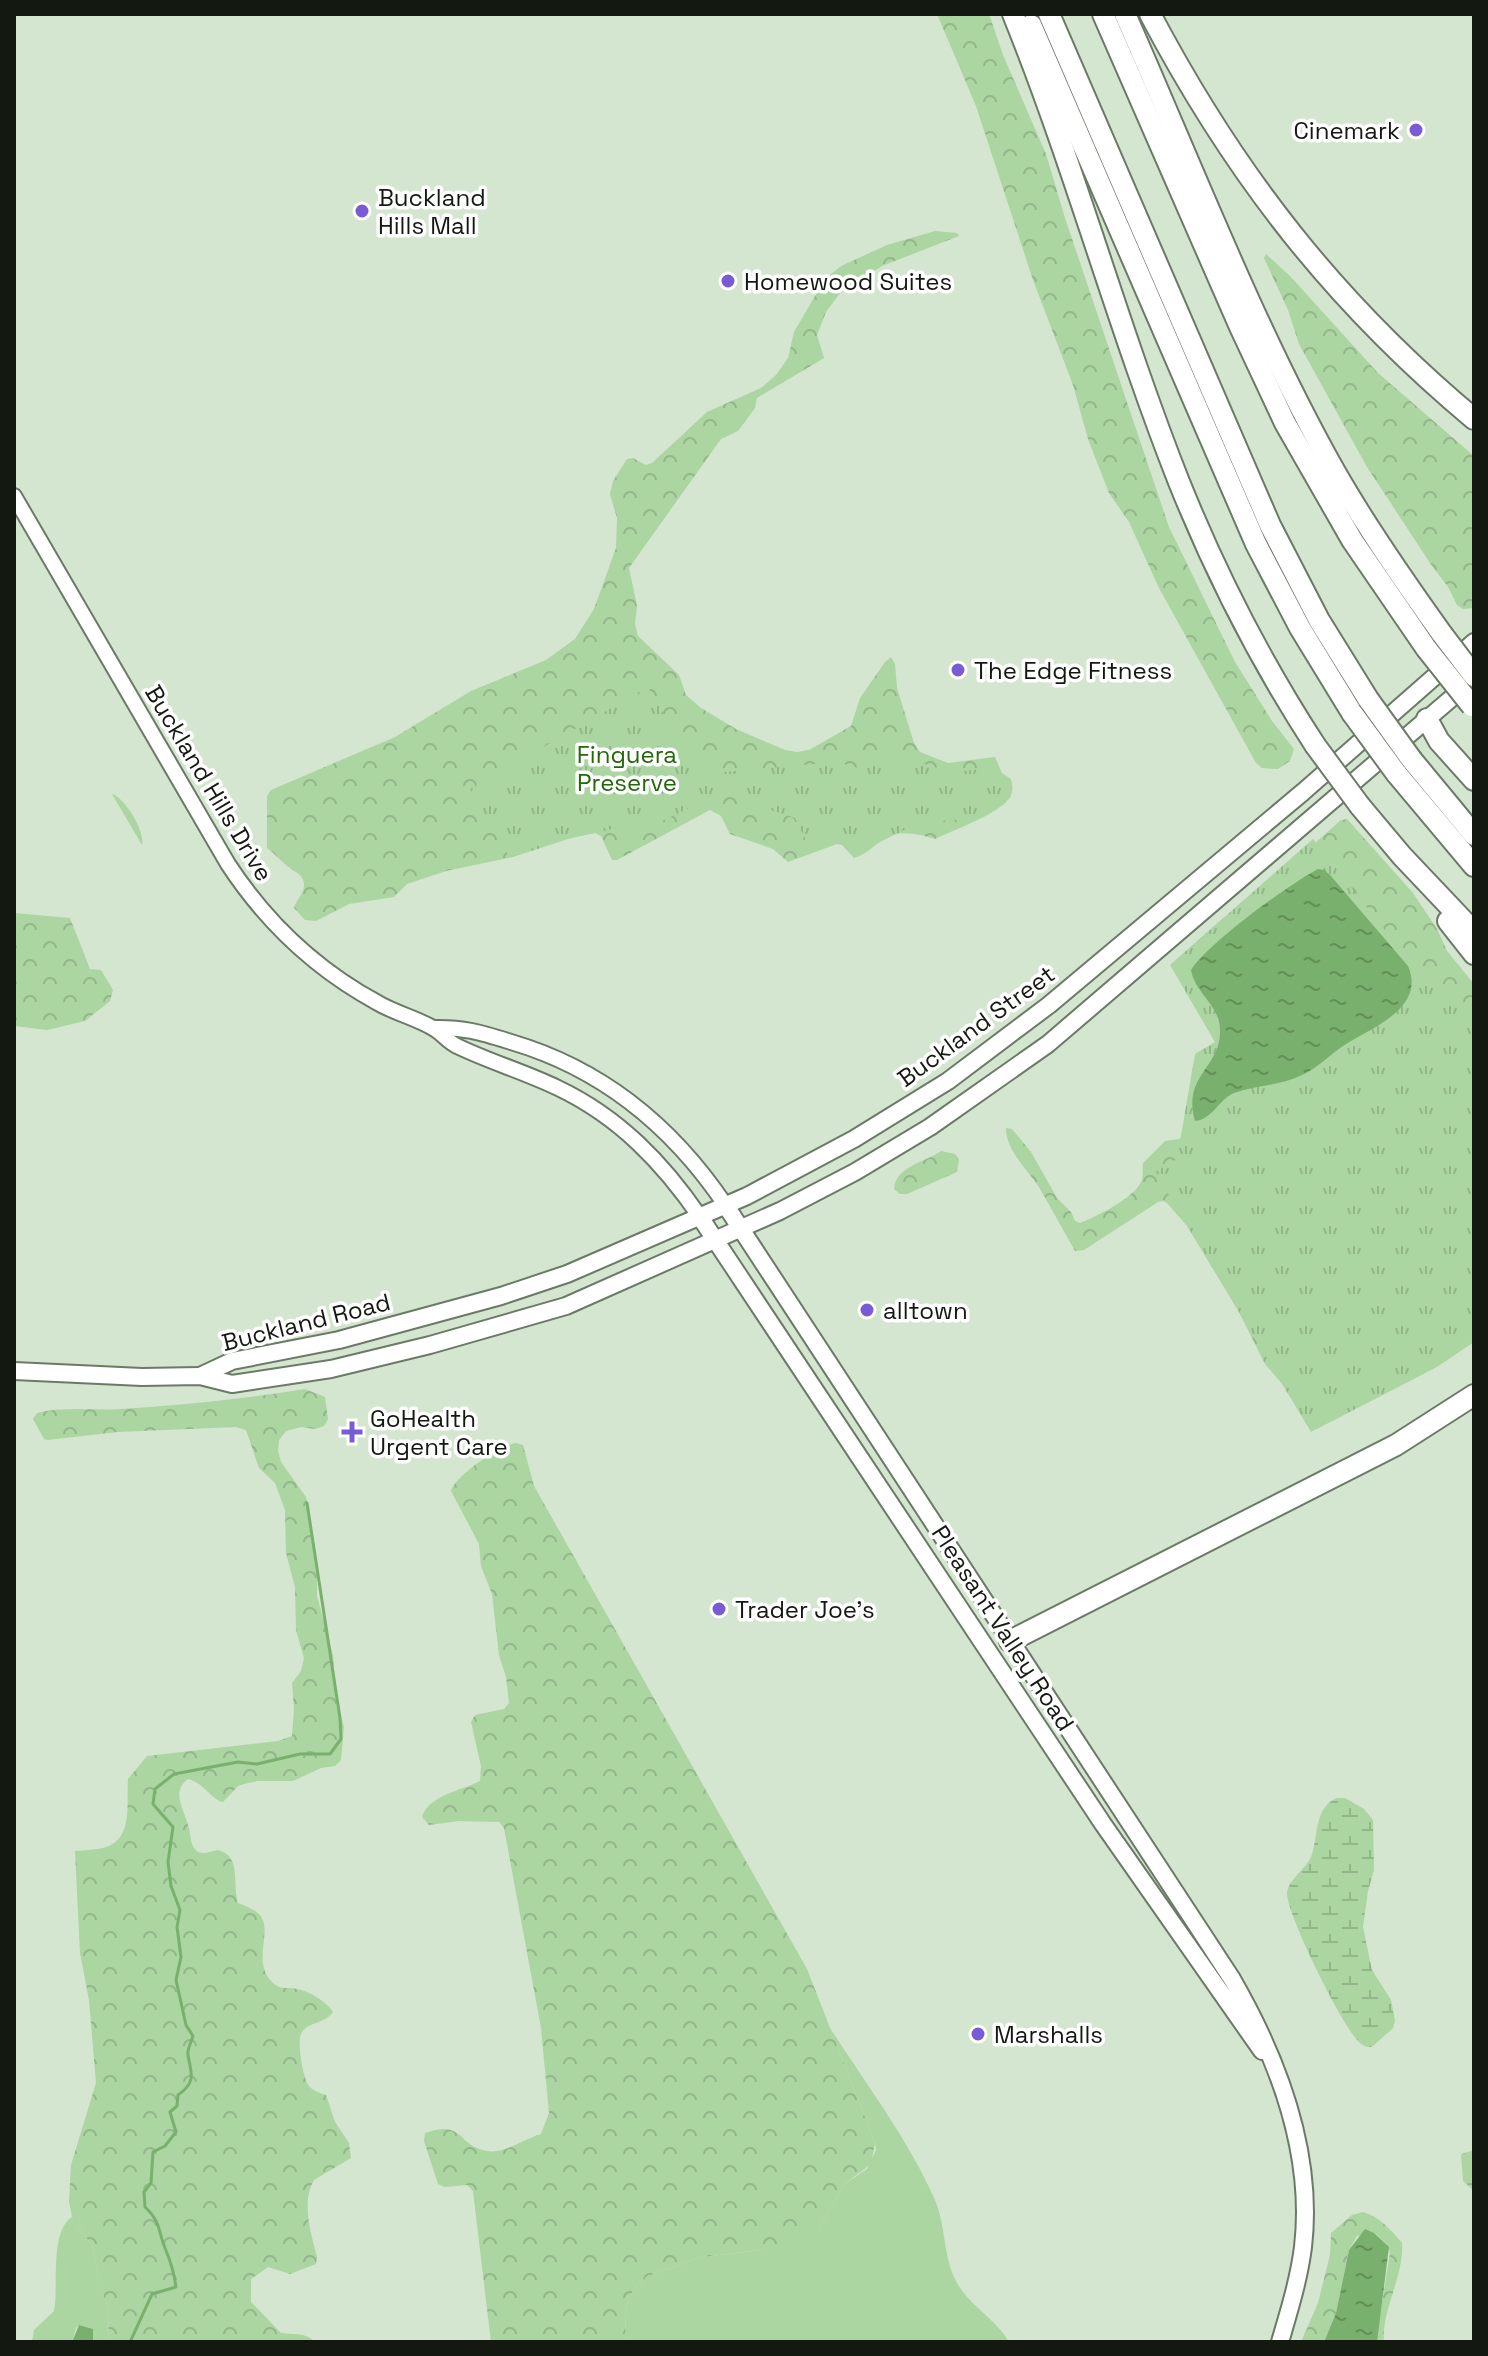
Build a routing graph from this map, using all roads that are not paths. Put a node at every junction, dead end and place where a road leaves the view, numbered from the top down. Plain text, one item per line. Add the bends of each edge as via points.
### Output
1 (1013, 14) edge
2 (1026, 14) edge
3 (1049, 14) edge
4 (1103, 14) edge
5 (1125, 14) edge
6 (1150, 14) edge
7 (1474, 419) edge
8 (14, 496) edge
9 (1474, 642) edge
10 (1474, 677) edge
11 (1409, 699) junction
12 (1360, 706) junction
13 (1473, 707) edge
14 (1427, 719) junction
15 (1474, 762) edge
16 (1404, 766) junction
17 (1474, 780) edge
18 (1474, 835) edge
19 (1402, 856) junction
20 (1474, 866) edge
21 (1474, 932) edge
22 (1474, 954) edge
23 (433, 1028) junction
24 (939, 1086) junction
25 (955, 1110) junction
26 (726, 1206) junction
27 (700, 1217) junction
28 (742, 1229) junction
29 (716, 1241) junction
30 (426, 1317) joint
31 (403, 1323) junction
32 (405, 1351) junction
33 (14, 1371) edge
34 (200, 1376) junction
35 (1474, 1395) edge
36 (1474, 1411) edge
37 (873, 1431) junction
38 (1412, 1436) junction
39 (847, 1437) junction
40 (1010, 1641) junction
41 (990, 1652) junction
42 (1138, 1836) junction
43 (1120, 1848) junction
44 (1271, 2062) junction
45 (1280, 2342) edge

1 - 19 highway, bridge via 1180,483 1244,625 1315,745
2 - 12 highway via 1256,544 1300,628
3 - 12 highway via 1270,525
4 - 13 highway, bridge via 1285,423 1346,530
5 - 10 highway, bridge via 1297,401 1349,496
6 - 7 highway via 1214,127 1298,244 1382,336
8 - 23 street, Buckland Hills Drive via 250,895 288,937 338,979
9 - 11 main road, Buckland Street
10 - 14 main road
11 - 14 main road
11 - 24 main road, Buckland Street via 1063,994
12 - 16 highway, bridge
14 - 15 highway
14 - 17 highway
14 - 25 main road via 1081,1017
16 - 18 highway
16 - 20 highway
19 - 21 highway
19 - 22 highway
23 - 26 street, Buckland Hills Drive via 462,1027 516,1043 604,1082 664,1129
23 - 27 street, Buckland Hills Drive via 454,1045 602,1113 651,1155
24 - 25 main road
24 - 26 main road, Buckland Street via 845,1144
25 - 28 main road via 855,1172
26 - 27 main road, Buckland Street
26 - 28 main road, Pleasant Valley Road
27 - 29 main road, Pleasant Valley Road
27 - 30 main road, Buckland Street via 567,1274
28 - 29 main road
28 - 37 main road, Pleasant Valley Road
29 - 32 main road, Buckland Road via 566,1306
29 - 39 main road, Pleasant Valley Road
30 - 31 main road, Buckland Road
31 - 32 main road
31 - 34 main road, Buckland Road via 232,1361
32 - 34 main road, Buckland Road via 232,1384
33 - 34 main road, Buckland Road
35 - 38 highway
36 - 38 highway
37 - 39 main road
37 - 40 main road, Pleasant Valley Road
38 - 40 highway
39 - 41 main road, Pleasant Valley Road
40 - 41 main road
40 - 42 main road, Pleasant Valley Road
41 - 43 main road, Pleasant Valley Road
42 - 43 main road
42 - 44 main road, Pleasant Valley Road via 1232,1979 1258,2024
43 - 44 main road, Pleasant Valley Road
44 - 45 main road, Pleasant Valley Road via 1294,2124 1304,2201 1303,2250

